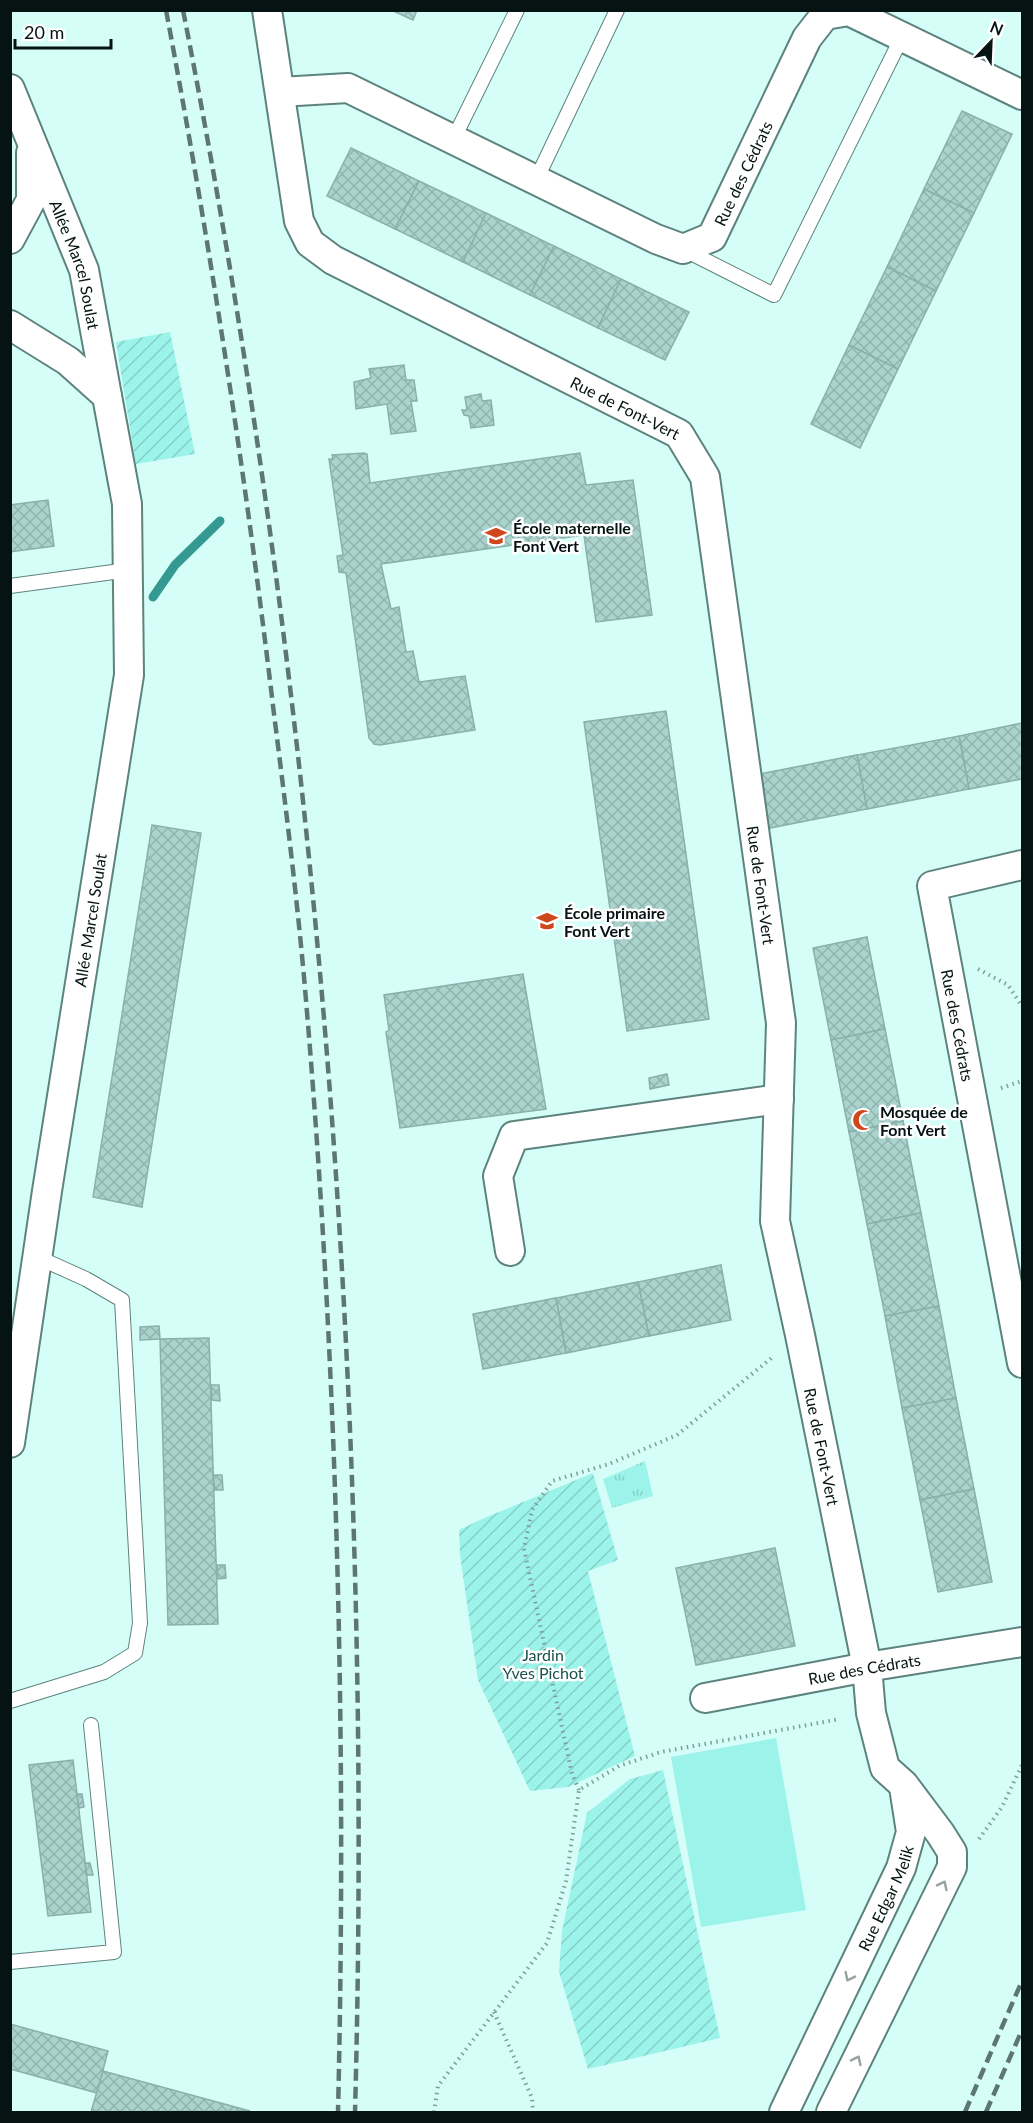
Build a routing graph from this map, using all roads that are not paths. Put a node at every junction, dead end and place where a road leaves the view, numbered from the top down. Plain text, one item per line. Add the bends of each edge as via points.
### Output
1 (267, 10) edge
2 (517, 10) edge
3 (617, 10) edge
4 (902, 37) junction
5 (10, 89) edge
6 (279, 92) junction
7 (1023, 95) edge
8 (31, 137) junction
9 (453, 140) junction
10 (536, 180) junction
11 (10, 239) edge
12 (683, 249) junction
13 (10, 325) edge
14 (107, 396) junction
15 (128, 570) junction
16 (10, 586) edge
17 (1023, 865) edge
18 (779, 1099) junction
19 (510, 1251) dead end
20 (37, 1257) junction
21 (1023, 1363) edge
22 (10, 1443) edge
23 (1023, 1642) edge
24 (867, 1667) junction
25 (705, 1698) dead end
26 (10, 1701) edge
27 (91, 1725) dead end
28 (904, 1785) junction
29 (10, 1962) edge
30 (784, 2112) edge
31 (831, 2112) edge

1 - 6 street, Rue de Font-Vert
2 - 9 lane
3 - 10 lane
4 - 7 street, Rue des Cédrats
4 - 12 street, Rue des Cédrats via 849,11 825,15 807,38 712,237
4 - 12 lane via 774,295
5 - 8 street, Allée Marcel Soulat
6 - 9 street via 348,88
6 - 18 street, Rue de Font-Vert via 299,221 310,243 333,260 679,434 705,477 781,1023
8 - 11 street, Allée Marcel Soulat via 31,200
8 - 14 street, Allée Marcel Soulat via 84,270
9 - 10 street
10 - 12 street
13 - 14 street via 68,360
14 - 15 street, Allée Marcel Soulat via 127,504
15 - 16 lane
15 - 20 street, Allée Marcel Soulat via 129,675
17 - 21 street, Rue des Cédrats via 932,886
18 - 19 street via 514,1136 498,1176
18 - 24 street, Rue de Font-Vert via 775,1221
20 - 22 street, Allée Marcel Soulat
20 - 26 lane via 122,1300 140,1623 135,1653 104,1672
23 - 24 street, Rue des Cédrats
24 - 25 street, Rue des Cédrats
24 - 28 street, Rue de Font-Vert via 871,1713 885,1768
27 - 29 lane via 114,1952
28 -> 30 street, Rue Edgar Melik via 911,1832 901,1869
31 -> 28 street via 952,1867 952,1852

